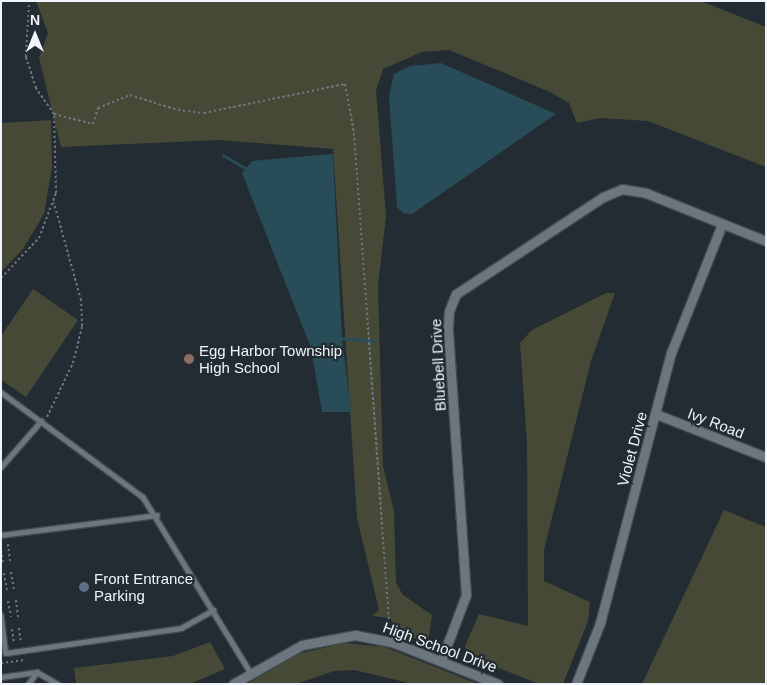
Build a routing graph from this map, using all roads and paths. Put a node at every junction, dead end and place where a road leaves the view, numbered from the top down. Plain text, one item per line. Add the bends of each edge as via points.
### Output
1 (29, 1) edge
2 (54, 114) junction
3 (54, 200) junction
4 (722, 224) junction
5 (766, 240) edge
6 (1, 278) edge
7 (1, 392) edge
8 (656, 414) junction
9 (41, 421) junction
10 (766, 457) edge
11 (1, 467) edge
12 (157, 515) junction
13 (1, 536) edge
14 (8, 544) dead end
15 (1, 550) edge
16 (10, 561) dead end
17 (3, 562) dead end
18 (12, 572) dead end
19 (4, 573) dead end
20 (14, 589) dead end
21 (7, 590) dead end
22 (16, 600) dead end
23 (8, 601) dead end
24 (213, 610) junction
25 (1, 615) edge
26 (10, 617) dead end
27 (18, 617) dead end
28 (12, 628) dead end
29 (19, 628) dead end
30 (390, 630) dead end
31 (14, 643) dead end
32 (22, 645) dead end
33 (25, 660) dead end
34 (441, 661) junction
35 (1, 662) edge
36 (37, 672) junction
37 (251, 674) junction
38 (1, 677) edge
39 (28, 684) edge
40 (58, 684) edge
41 (233, 684) edge
42 (498, 684) edge
43 (576, 684) edge

1 - 2 path via 26,57 36,88
2 - 3 path
2 - 30 path via 93,124 98,108 130,95 178,110 204,113 345,84 354,133
3 - 6 path via 39,238
3 - 9 path via 81,300 82,326 60,394
4 - 5 street, Bluebell Drive
4 - 8 street, Violet Drive via 671,352
4 - 34 street, Bluebell Drive via 646,193 622,189 603,197 456,294 449,311 448,329 466,594
7 - 9 lane
8 - 10 street, Ivy Road
8 - 43 street, Violet Drive via 600,623
9 - 11 lane
9 - 12 lane via 130,486
12 - 13 lane
12 - 24 lane
14 - 16 path
15 - 17 path
18 - 20 path
19 - 21 path
22 - 27 path
23 - 26 path
24 - 25 lane via 181,628 6,653
24 - 37 lane
28 - 31 path
29 - 32 path
33 - 35 path
34 - 37 street, High School Drive via 383,640 346,636 302,645
34 - 42 street, High School Drive
36 - 38 lane
36 - 39 lane
36 - 40 lane
37 - 41 street, High School Drive

